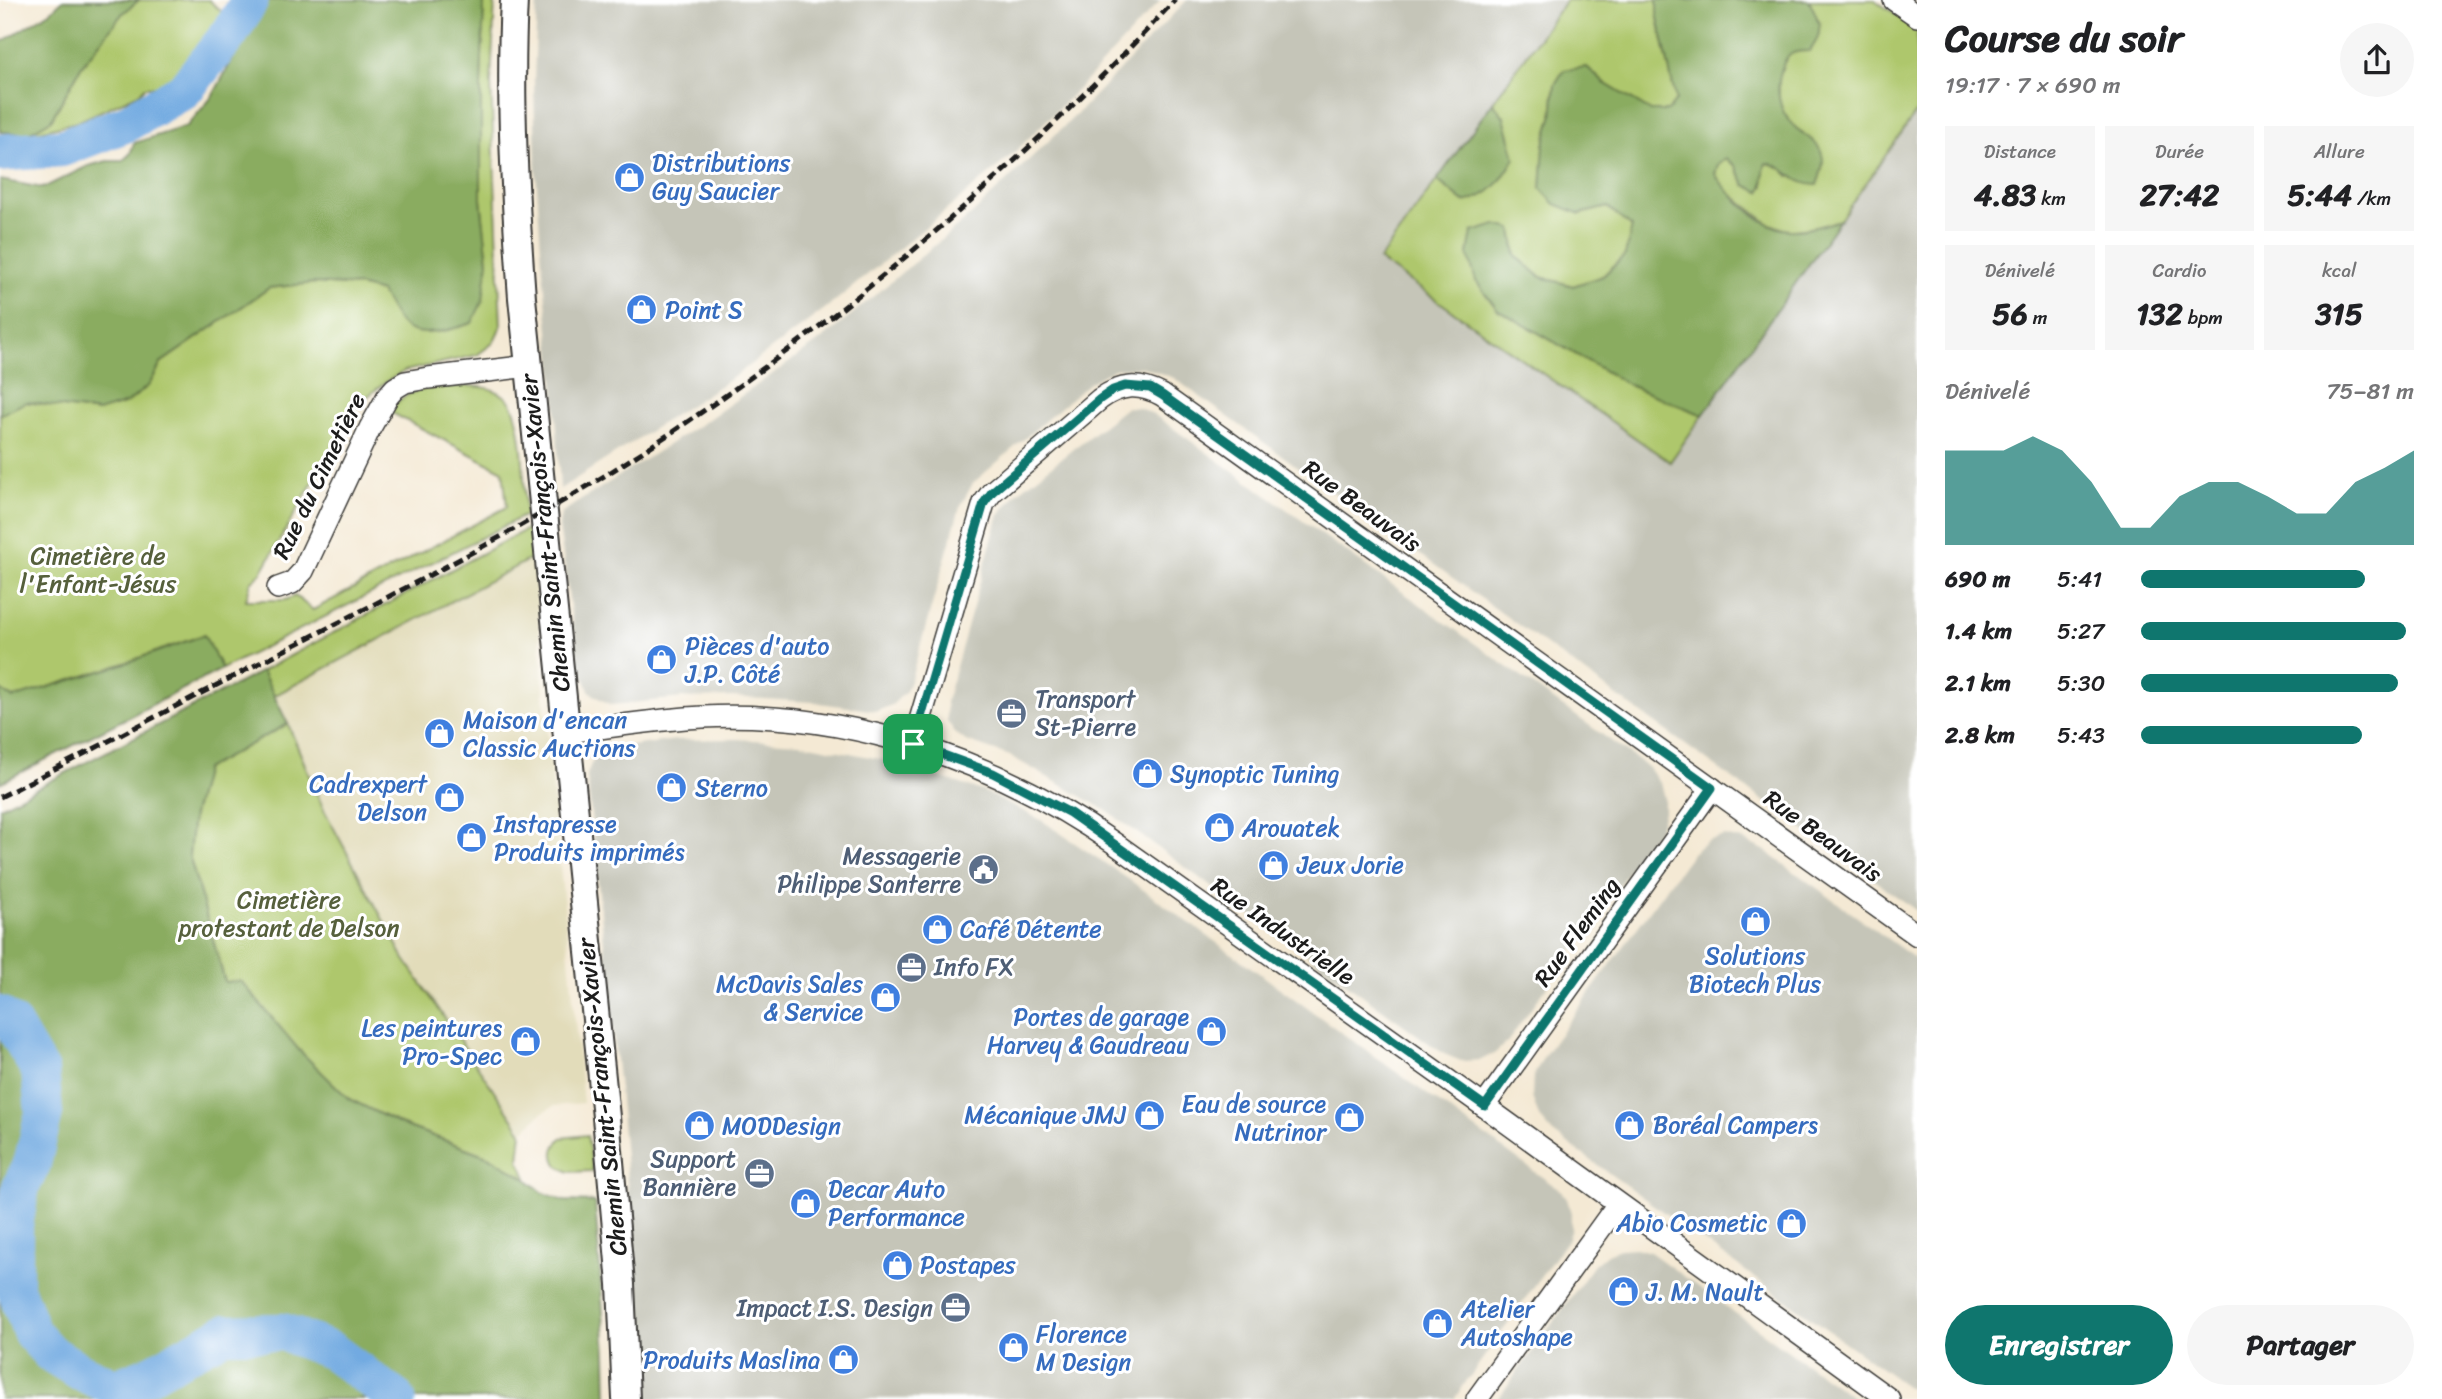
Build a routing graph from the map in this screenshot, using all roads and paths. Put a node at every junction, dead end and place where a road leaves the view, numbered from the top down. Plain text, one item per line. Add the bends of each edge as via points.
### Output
1 (514, 0) edge
2 (1894, 0) edge
3 (1917, 16) edge
4 (528, 366) junction
5 (278, 589) dead end
6 (566, 733) junction
7 (913, 744) junction
8 (1712, 788) junction
9 (1917, 935) edge
10 (1485, 1106) junction
11 (1618, 1204) junction
12 (626, 1399) edge
13 (1477, 1399) edge
14 (1889, 1399) edge

1 - 4 street, Chemin Saint-François-Xavier via 512,106
2 - 3 street
4 - 5 street, Rue du Cimetière via 441,376 395,388 370,428 303,571
4 - 6 street, Chemin Saint-François-Xavier
6 - 7 street, Rue Industrielle via 737,716 829,725
6 - 12 street, Chemin Saint-François-Xavier via 607,1127
7 - 8 street, Rue Beauvais via 984,503 1100,399 1113,390 1137,386 1162,395
7 - 10 street, Rue Industrielle via 993,773 1070,813
8 - 9 street, Rue Beauvais
8 - 10 street, Rue Fleming
10 - 11 street, Rue Industrielle
11 - 13 street
11 - 14 street, Rue Industrielle

